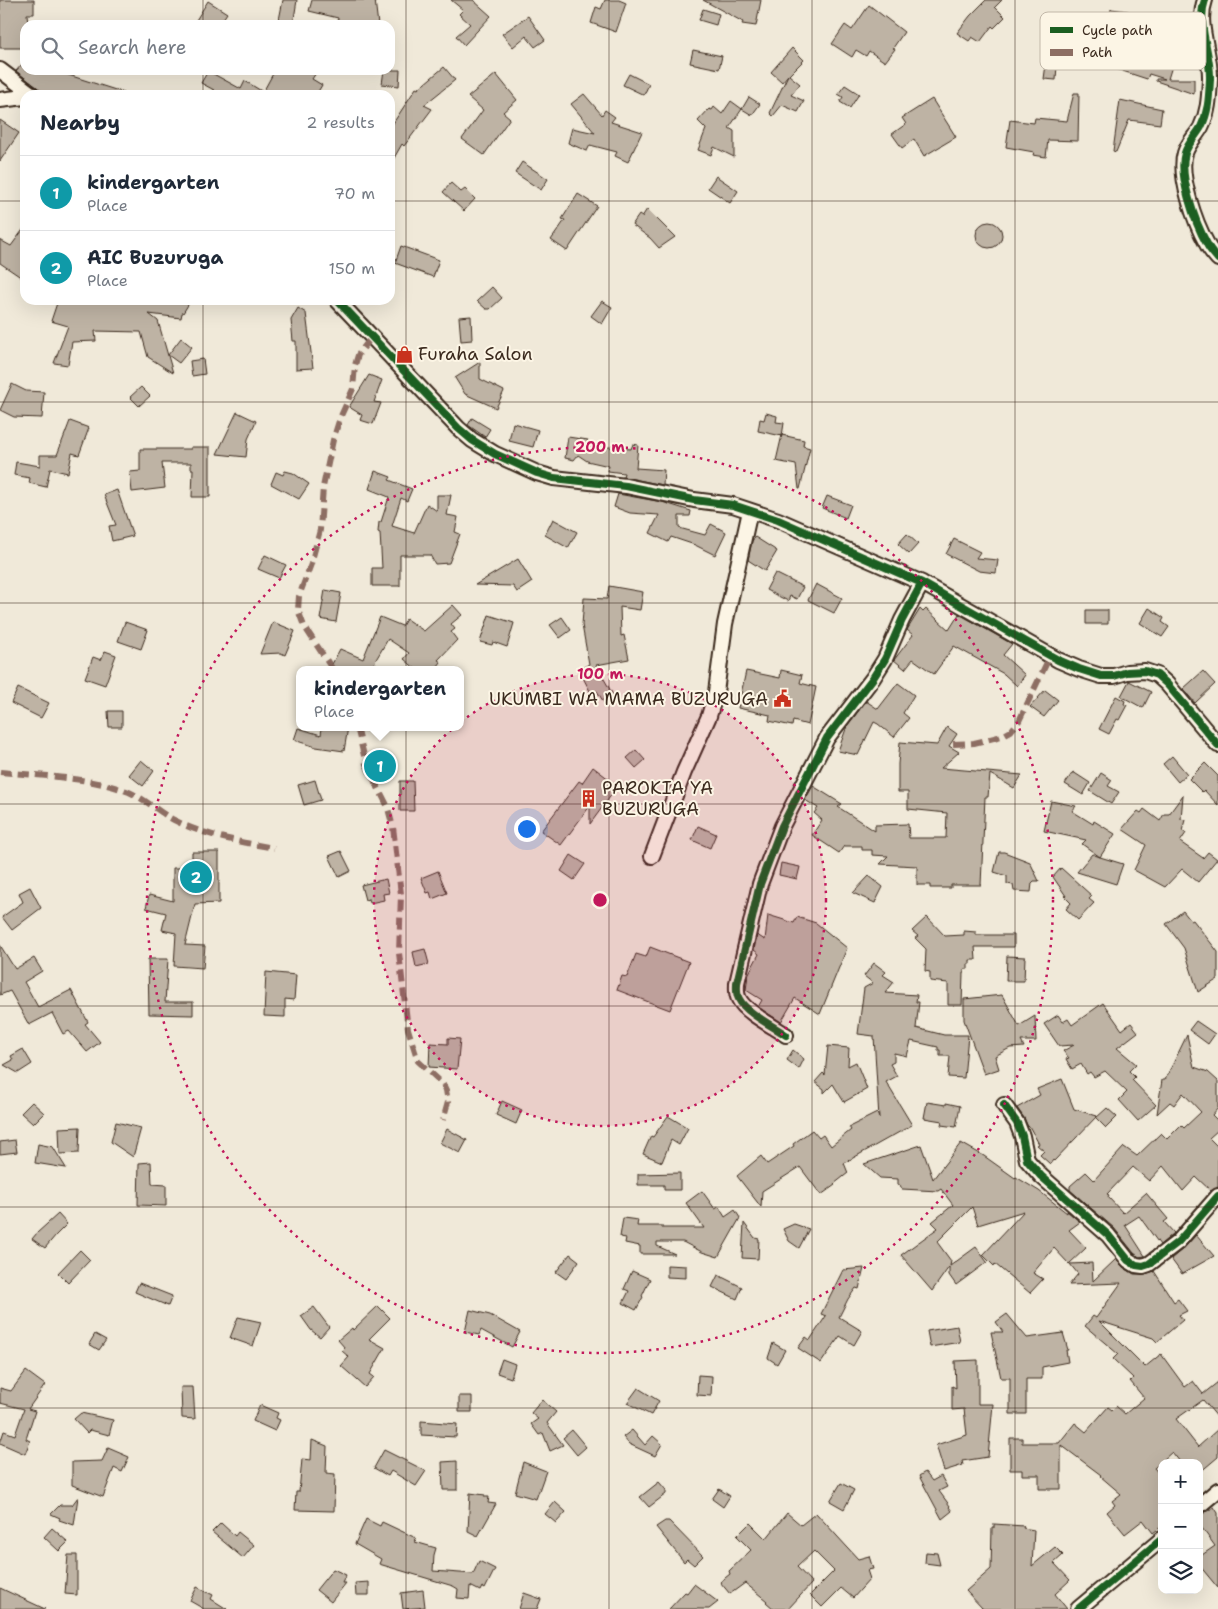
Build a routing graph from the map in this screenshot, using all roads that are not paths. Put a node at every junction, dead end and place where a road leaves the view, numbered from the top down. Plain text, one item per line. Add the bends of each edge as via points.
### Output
1 (1206, 44) edge
2 (0, 70) edge
3 (26, 90) edge
4 (20, 98) edge
5 (0, 100) edge
6 (1218, 259) edge
7 (342, 305) edge
8 (750, 511) junction
9 (922, 584) junction
10 (1218, 745) edge
11 (652, 856) dead end
12 (786, 1035) dead end
13 (1004, 1105) dead end
14 (1218, 1196) edge
15 (1218, 1490) edge
16 (1201, 1504) edge
17 (1158, 1542) edge
18 (1078, 1609) edge

1 - 6 street via 1210,69 1207,112 1185,152 1182,165 1192,210 1207,244
2 - 3 street
4 - 5 street
7 - 8 street via 458,428 495,454 554,478 626,486
8 - 9 street via 778,520
8 - 11 street via 725,624 716,692
9 - 10 street via 1079,669 1101,676 1145,671 1157,675
9 - 12 street via 885,659 828,738 782,826 760,884 737,983 738,999
13 - 14 street via 1020,1129 1027,1160 1136,1265 1149,1264 1178,1242
15 - 16 street
17 - 18 street

